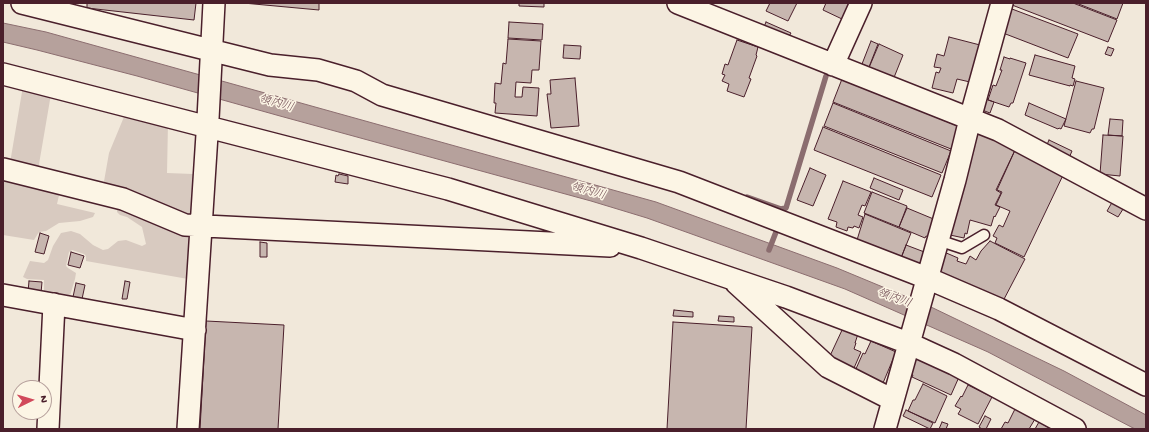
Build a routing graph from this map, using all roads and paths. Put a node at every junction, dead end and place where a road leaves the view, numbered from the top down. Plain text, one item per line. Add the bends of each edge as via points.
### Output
1 (22, 3) edge
2 (214, 3) edge
3 (678, 3) edge
4 (861, 3) edge
5 (1002, 3) edge
6 (211, 52) junction
7 (833, 65) junction
8 (3, 74) edge
9 (970, 119) junction
10 (207, 123) junction
11 (3, 169) edge
12 (1146, 209) edge
13 (201, 226) junction
14 (984, 235) dead end
15 (938, 240) junction
16 (641, 248) junction
17 (729, 278) junction
18 (925, 285) junction
19 (3, 295) edge
20 (54, 304) junction
21 (195, 330) junction
22 (910, 337) junction
23 (1146, 385) edge
24 (893, 400) junction
25 (48, 429) edge
26 (188, 429) edge
27 (885, 429) edge
28 (1075, 429) edge

1 - 6 street
2 - 6 street
3 - 7 street
4 - 7 street
5 - 9 street
6 - 10 street
6 - 18 street via 270,64 318,70 356,81 382,95 679,182
7 - 9 street
8 - 10 street
9 - 12 street via 998,130
9 - 15 street
10 - 13 street
10 - 16 street via 448,188
11 - 13 street via 123,199 185,225
13 - 16 street
13 - 21 street
14 - 15 lane via 962,248
15 - 18 street
16 - 17 street
17 - 22 street
17 - 24 street via 828,367
18 - 22 street
18 - 23 street via 999,310
19 - 20 street
20 - 21 street
20 - 25 street
21 - 26 street
22 - 24 street
22 - 28 street via 954,364
24 - 27 street

